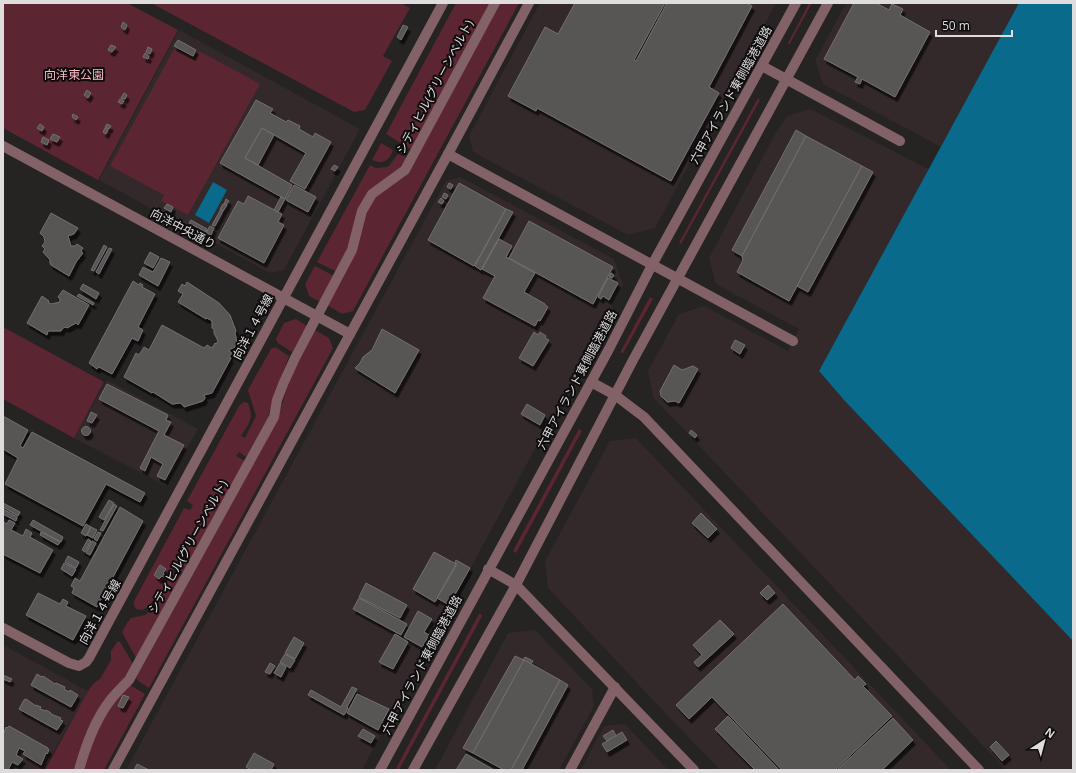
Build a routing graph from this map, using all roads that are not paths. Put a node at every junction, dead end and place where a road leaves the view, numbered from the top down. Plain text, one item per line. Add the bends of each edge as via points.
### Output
1 (443, 3) edge
2 (495, 3) edge
3 (529, 3) edge
4 (796, 3) edge
5 (828, 3) edge
6 (762, 66) junction
7 (786, 79) junction
8 (900, 141) dead end
9 (3, 146) edge
10 (448, 154) junction
11 (652, 264) junction
12 (678, 279) junction
13 (284, 298) junction
14 (350, 334) junction
15 (793, 341) dead end
16 (591, 382) junction
17 (615, 395) junction
18 (488, 570) junction
19 (516, 585) junction
20 (3, 628) edge
21 (615, 687) junction
22 (79, 770) edge
23 (113, 770) edge
24 (380, 770) edge
25 (413, 770) edge
26 (570, 770) edge
27 (694, 770) edge
28 (979, 770) edge

1 - 13 street, 向洋１４号線
2 - 22 street, シティヒル(グリーンベルト) via 405,170 372,194 362,211 352,250 284,382 274,417 129,680 105,707 86,746
3 - 10 street
4 - 6 street, 六甲アイランド東側臨港道路
5 - 7 street
6 - 7 street
6 - 11 street, 六甲アイランド東側臨港道路
7 - 8 street
7 - 12 street
9 - 13 street, 向洋中央通り
10 - 11 street
10 - 14 street
11 - 12 street
11 - 16 street, 六甲アイランド東側臨港道路
12 - 15 street
12 - 17 street
13 - 14 street, 向洋中央通り
13 - 20 street, 向洋１４号線 via 86,662 79,666 69,663
14 - 23 street
16 - 17 street
16 - 18 street, 六甲アイランド東側臨港道路
17 - 19 street
17 - 28 street via 644,417
18 - 19 street
18 - 24 street, 六甲アイランド東側臨港道路
19 - 21 street
19 - 25 street
21 - 26 street
21 - 27 street

